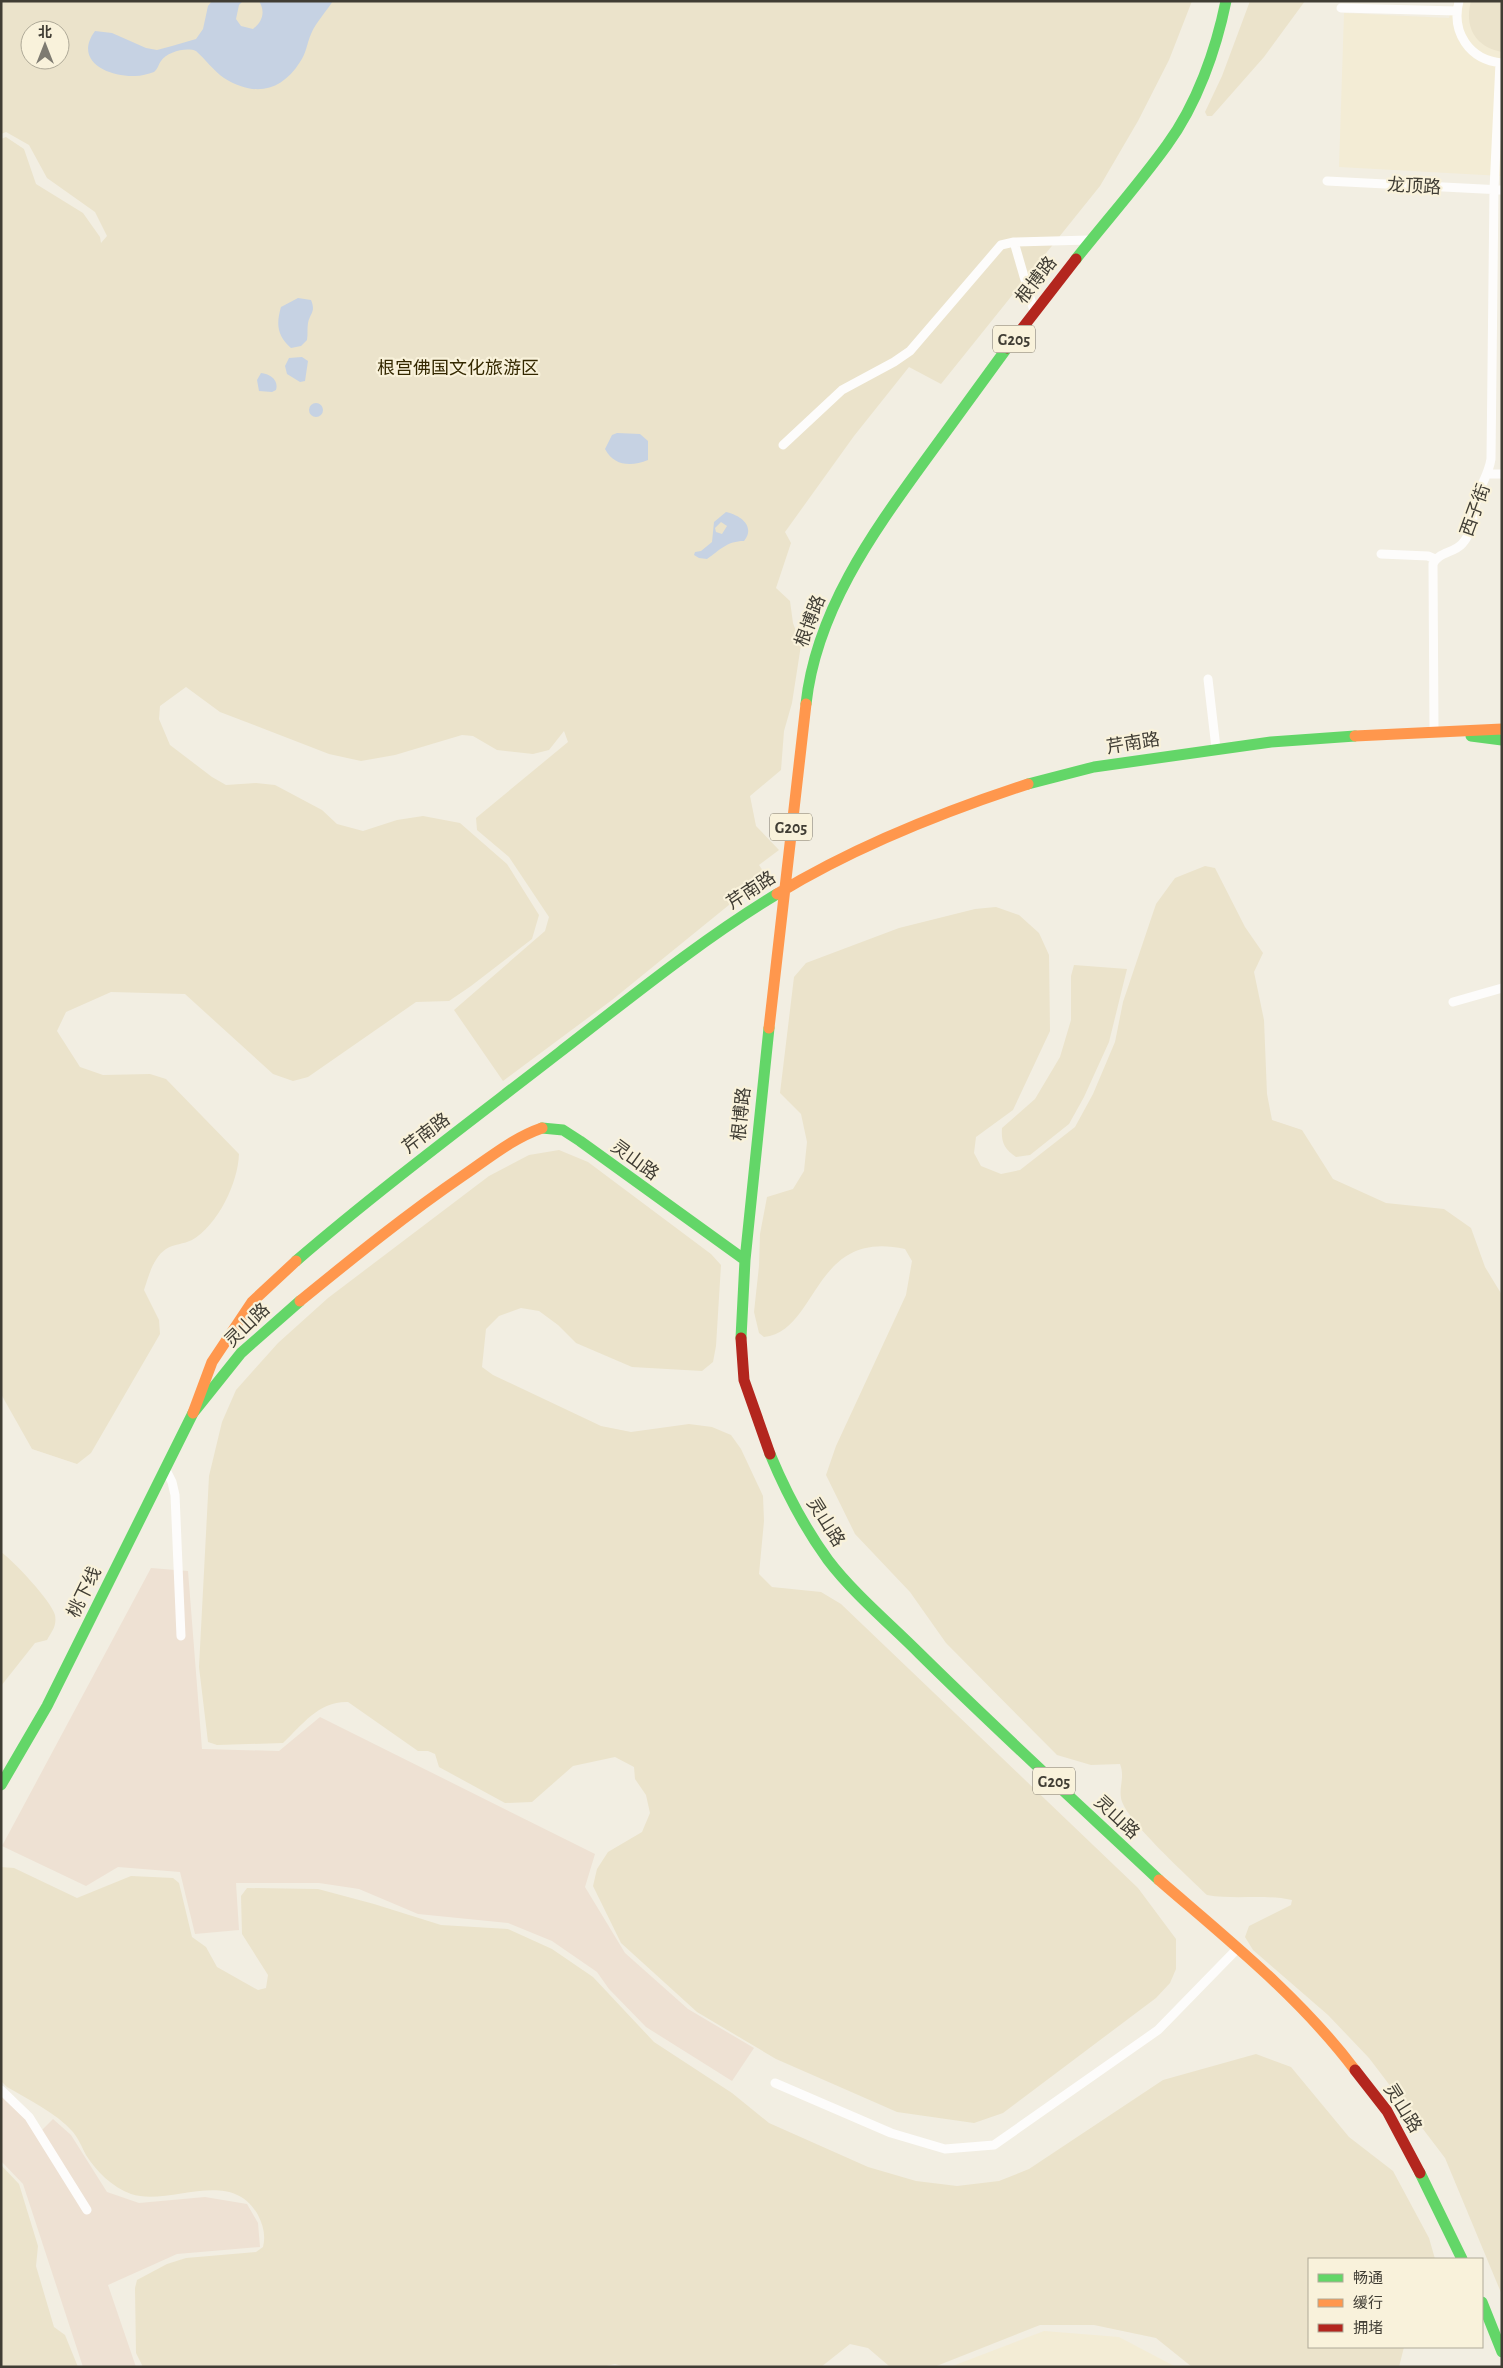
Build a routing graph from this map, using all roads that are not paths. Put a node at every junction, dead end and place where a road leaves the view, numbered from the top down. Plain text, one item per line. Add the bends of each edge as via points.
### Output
1 (1226, 1) edge
2 (1459, 1) edge
3 (1341, 8) dead end
4 (1457, 11) junction
5 (1501, 63) edge
6 (1327, 181) dead end
7 (1498, 190) edge
8 (1089, 240) junction
9 (1014, 242) junction
10 (1034, 312) junction
11 (783, 445) dead end
12 (1488, 474) junction
13 (1502, 474) edge
14 (1381, 554) dead end
15 (1435, 559) junction
16 (1208, 680) dead end
17 (1502, 729) edge
18 (1434, 731) junction
19 (1502, 740) edge
20 (1216, 748) junction
21 (1502, 988) edge
22 (1453, 1002) dead end
23 (745, 1260) junction
24 (193, 1413) junction
25 (165, 1468) junction
26 (180, 1636) dead end
27 (1, 1785) edge
28 (1238, 1948) junction
29 (775, 2083) dead end
30 (1, 2090) edge
31 (87, 2210) dead end
32 (1462, 2258) edge
33 (1483, 2304) edge
34 (1502, 2352) edge

1 - 8 main road, 根博路 / G205 via 1219,35 1193,99 1168,144
2 - 4 street
3 - 4 street
4 - 5 street via 1457,26 1467,46 1485,60
5 - 7 street, 西子街
6 - 7 street, 龙顶路
7 - 12 street, 西子街
8 - 9 street
8 - 10 main road, 根博路 / G205
9 - 10 street
9 - 11 street via 1001,245 910,351 842,390
10 - 23 main road, 根博路 / G205 via 890,509 851,569 814,661 808,682
12 - 13 street
12 - 15 street, 西子街 via 1478,493 1471,529 1465,540
14 - 15 street
15 - 18 street
16 - 20 street
17 - 18 main road, 芹南路
18 - 19 main road
18 - 20 main road, 芹南路
20 - 24 main road, 芹南路 via 1094,767 1045,778 986,797 815,871 749,911 365,1202 268,1285 252,1302 212,1362
21 - 22 street
23 - 24 main road, 灵山路 via 580,1141 563,1130 546,1127 528,1133 498,1151 406,1215 303,1298 241,1353
23 - 28 main road, 灵山路 / G205 via 741,1340 748,1397 784,1486 828,1560 955,1688 1159,1880
24 - 25 main road, 桃下线
25 - 26 street via 175,1496
25 - 27 main road, 桃下线 via 47,1706
28 - 29 street via 1158,2030 994,2145 945,2149 891,2133
28 - 32 main road, 灵山路 / G205 via 1337,2046 1387,2111
30 - 31 street via 29,2117
33 - 34 main road

